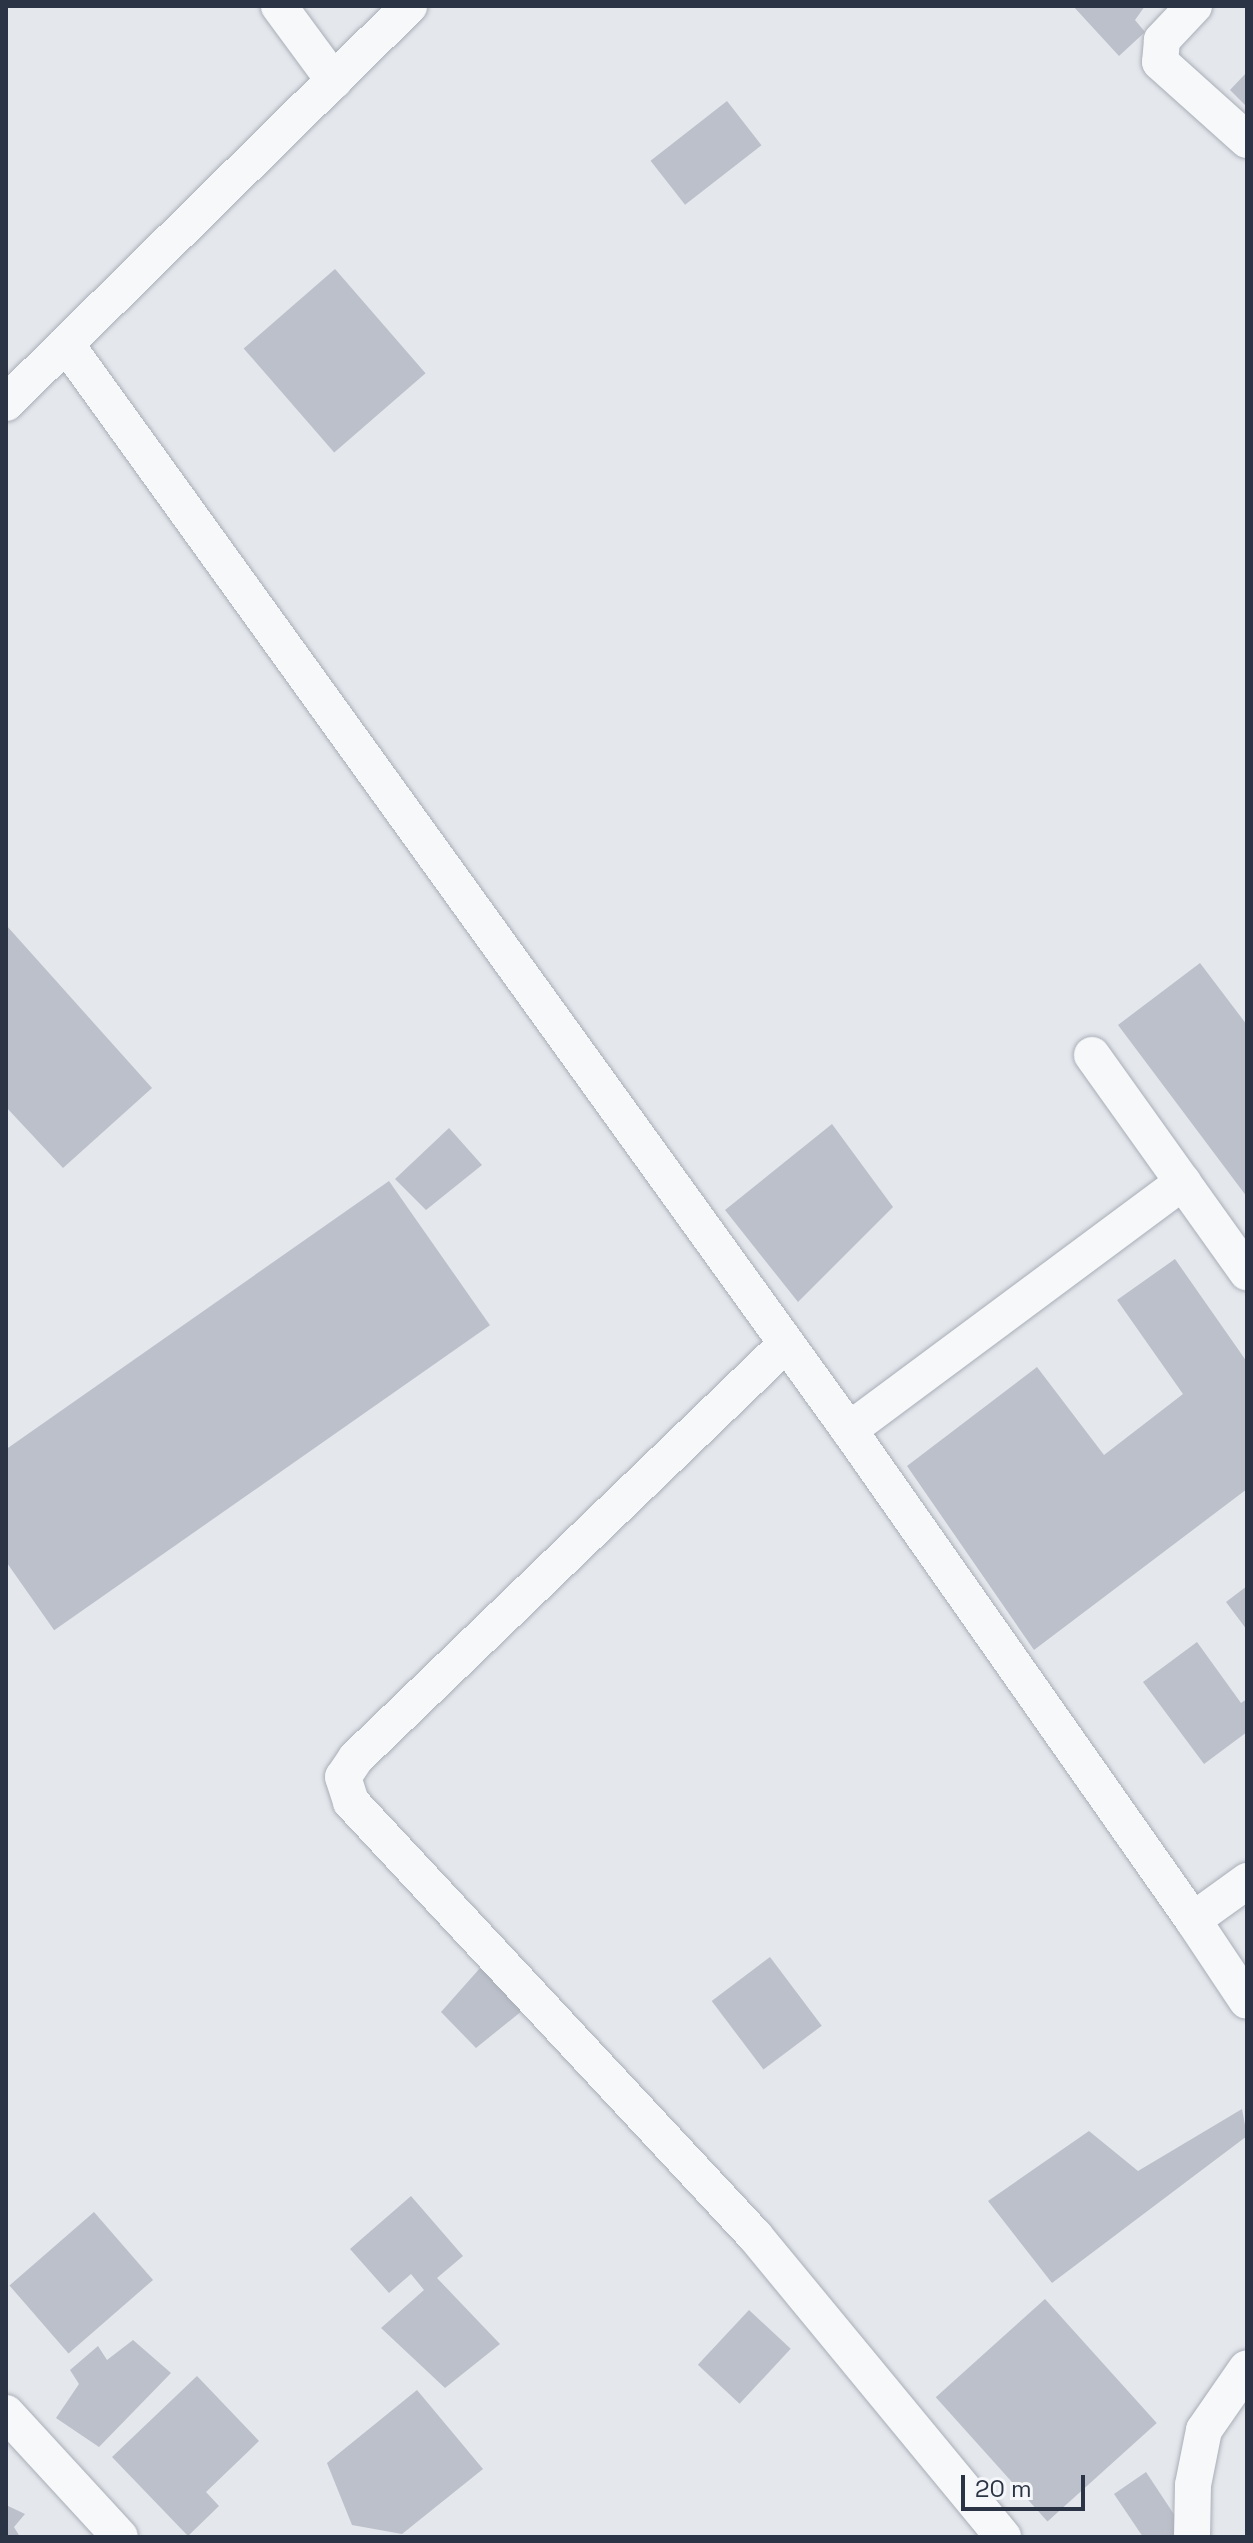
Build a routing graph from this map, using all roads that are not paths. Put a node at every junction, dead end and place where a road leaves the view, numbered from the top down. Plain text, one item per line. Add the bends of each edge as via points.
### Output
1 (279, 6) edge
2 (409, 6) edge
3 (1194, 6) edge
4 (334, 81) junction
5 (1247, 140) edge
6 (66, 344) junction
7 (6, 403) edge
8 (1092, 1055) dead end
9 (1183, 1182) junction
10 (1247, 1272) edge
11 (786, 1344) junction
12 (849, 1430) junction
13 (1247, 1881) edge
14 (1193, 1920) junction
15 (1247, 2001) edge
16 (1247, 2368) edge
17 (6, 2413) edge
18 (120, 2537) edge
19 (1003, 2537) edge
20 (1192, 2537) edge

1 - 4 street
2 - 4 street
3 - 5 street via 1162,40 1160,62
4 - 6 street
6 - 7 street
6 - 11 street
8 - 9 street
9 - 10 street
9 - 12 street
11 - 12 street
11 - 19 street via 356,1758 343,1777 351,1802 755,2236
12 - 14 street
13 - 14 street
14 - 15 street
16 - 20 street via 1204,2430 1193,2485
17 - 18 street

